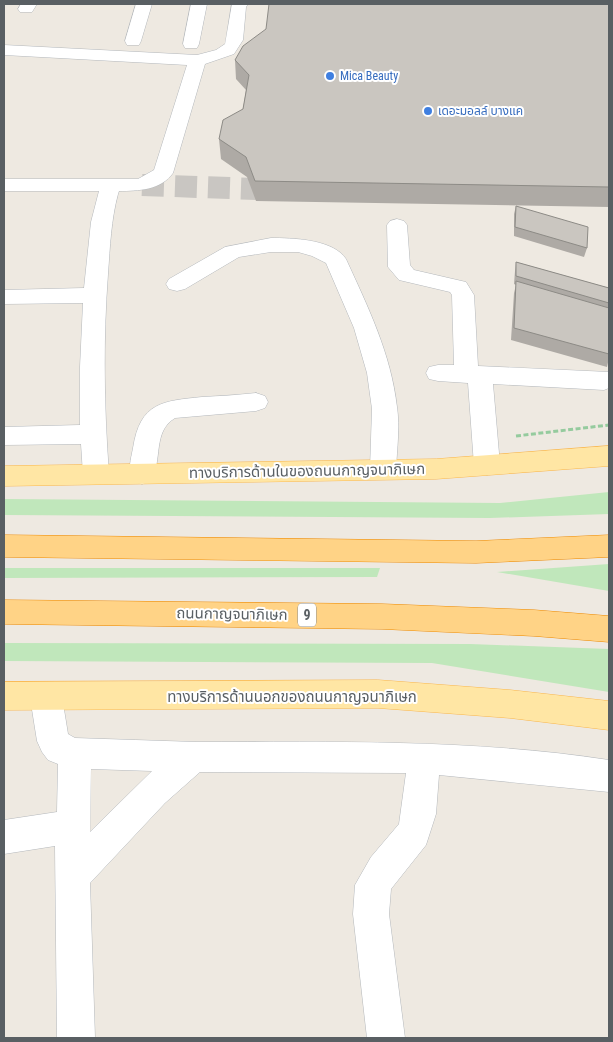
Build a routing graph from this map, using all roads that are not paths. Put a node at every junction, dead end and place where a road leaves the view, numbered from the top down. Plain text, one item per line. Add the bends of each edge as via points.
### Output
1 (144, 4) edge
2 (199, 4) edge
3 (240, 4) edge
4 (133, 41) dead end
5 (4, 50) edge
6 (194, 52) junction
7 (4, 185) edge
8 (107, 197) junction
9 (397, 225) dead end
10 (177, 284) dead end
11 (94, 295) junction
12 (4, 297) edge
13 (438, 373) dead end
14 (473, 375) junction
15 (609, 380) edge
16 (256, 402) dead end
17 (93, 434) junction
18 (4, 436) edge
19 (609, 456) edge
20 (487, 465) junction
21 (383, 469) junction
22 (96, 474) junction
23 (142, 474) junction
24 (4, 476) edge
25 (4, 546) edge
26 (609, 546) edge
27 (4, 612) edge
28 (609, 629) edge
29 (4, 696) edge
30 (46, 697) junction
31 (609, 716) edge
32 (75, 753) junction
33 (193, 757) junction
34 (424, 758) junction
35 (609, 776) edge
36 (73, 826) junction
37 (4, 837) edge
38 (72, 876) junction
39 (76, 1038) edge
40 (386, 1038) edge

1 - 4 street
2 - 6 street
3 - 6 street via 233,47 220,55
5 - 6 street
6 - 8 street via 163,173 142,185
7 - 8 street
8 - 11 street
9 - 14 street via 399,267 407,275 458,287 463,295
10 - 21 street via 233,252 262,247 299,244 335,259 366,328 379,372 385,409
11 - 12 street
11 - 17 street
13 - 14 street
14 - 15 street
14 - 20 street
16 - 23 street via 170,409 158,415 150,425
17 - 18 street
17 - 22 street
19 - 20 main road, ทางบริการด้านในของถนนกาญจนาภิเษก
20 - 21 main road, ทางบริการด้านในของถนนกาญจนาภิเษก
21 - 23 main road, ทางบริการด้านในของถนนกาญจนาภิเษก
22 - 23 main road, ทางบริการด้านในของถนนกาญจนาภิเษก
22 - 24 main road, ทางบริการด้านในของถนนกาญจนาภิเษก
25 - 26 highway via 476,552
27 - 28 highway, ถนนกาญจนาภิเษก / 9 via 527,621
29 - 30 main road, ทางบริการด้านนอกของถนนกาญจนาภิเษก
30 - 31 main road, ทางบริการด้านนอกของถนนกาญจนาภิเษก via 378,694 510,704
30 - 32 street via 53,741 60,749
32 - 33 street
32 - 36 street
33 - 34 street
33 - 38 street via 153,792
34 - 35 street
34 - 40 street via 414,833 383,869 374,885 371,914
36 - 37 street
36 - 38 street
38 - 39 street

